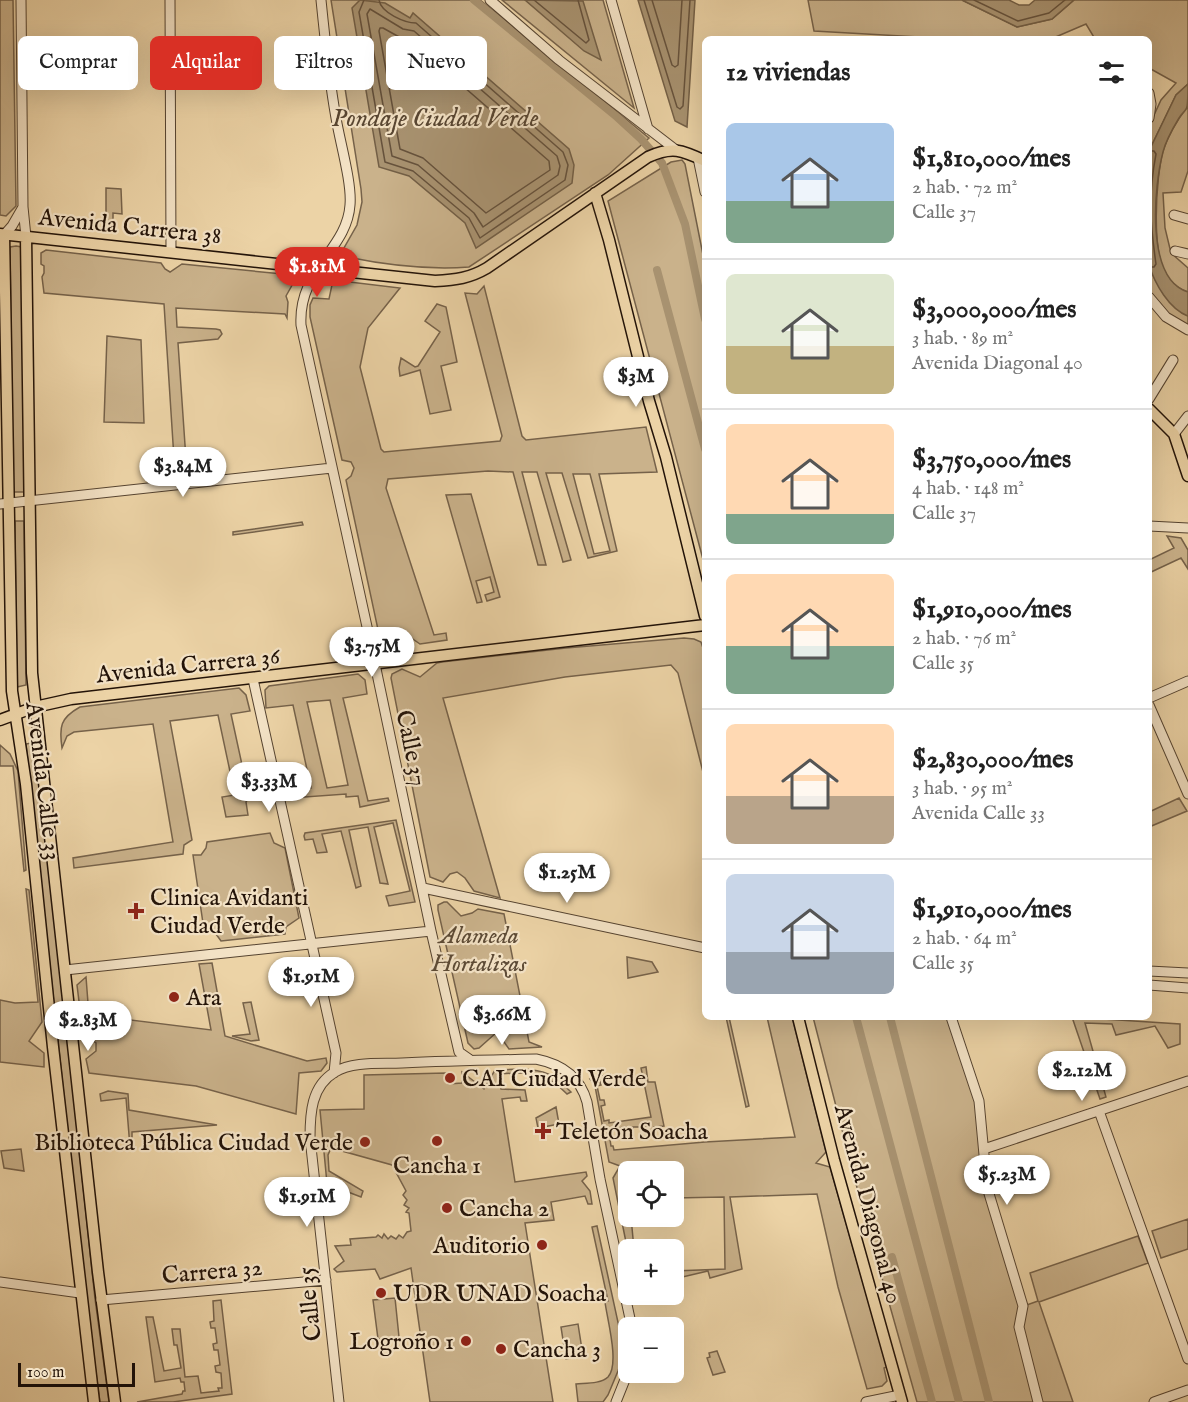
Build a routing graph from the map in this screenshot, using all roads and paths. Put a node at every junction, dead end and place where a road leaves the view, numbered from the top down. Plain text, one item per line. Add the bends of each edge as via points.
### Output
1 (21, 0) edge
2 (170, 0) edge
3 (321, 0) edge
4 (490, 0) edge
5 (611, 0) edge
6 (648, 129) junction
7 (676, 150) junction
8 (702, 159) edge
9 (595, 193) junction
10 (23, 207) junction
11 (1174, 215) dead end
12 (1188, 219) edge
13 (2, 234) edge
14 (26, 237) junction
15 (1175, 250) dead end
16 (171, 251) junction
17 (1188, 254) edge
18 (318, 267) junction
19 (1152, 301) edge
20 (1188, 330) edge
21 (1173, 360) dead end
22 (1152, 394) edge
23 (1152, 412) edge
24 (1188, 416) edge
25 (1174, 434) junction
26 (332, 468) junction
27 (1188, 476) edge
28 (30, 501) junction
29 (5, 504) edge
30 (1152, 526) edge
31 (1188, 528) edge
32 (702, 604) edge
33 (702, 625) edge
34 (375, 664) junction
35 (254, 679) junction
36 (1188, 681) edge
37 (1152, 697) edge
38 (35, 707) junction
39 (1152, 712) edge
40 (15, 713) junction
41 (0, 720) edge
42 (1188, 794) edge
43 (423, 888) junction
44 (431, 931) junction
45 (310, 943) junction
46 (702, 947) edge
47 (65, 970) junction
48 (1152, 970) edge
49 (1188, 973) edge
50 (1152, 985) edge
51 (1188, 988) edge
52 (799, 1020) edge
53 (952, 1020) edge
54 (469, 1059) junction
55 (334, 1072) junction
56 (1188, 1081) edge
57 (1099, 1111) junction
58 (984, 1149) junction
59 (326, 1280) junction
60 (0, 1282) edge
61 (80, 1293) junction
62 (101, 1300) junction
63 (630, 1317) edge
64 (1188, 1359) edge
65 (624, 1383) edge
66 (1188, 1390) edge
67 (901, 1398) edge
68 (94, 1402) edge
69 (115, 1402) edge
70 (339, 1402) edge
71 (616, 1402) edge
72 (866, 1402) edge
73 (1038, 1402) edge
74 (1154, 1402) edge

1 - 10 street
2 - 16 street
3 - 18 street, Calle 37 via 350,205 344,228
4 - 6 street
5 - 6 street
6 - 7 street
7 - 8 main road
7 - 9 main road, Avenida Carrera 38 via 648,157
9 - 18 main road, Avenida Carrera 38 via 469,278 435,281
9 - 32 main road
10 - 13 street
10 - 14 street
11 - 12 street
13 - 14 main road, Avenida Carrera 38
13 - 29 main road, Avenida Calle 33
14 - 16 main road, Avenida Carrera 38
14 - 28 main road, Avenida Calle 33
15 - 17 street
16 - 18 main road, Avenida Carrera 38
18 - 26 street, Calle 37 via 304,294 301,325
19 - 20 street via 1166,317
21 - 22 street
23 - 25 main road
24 - 25 street
25 - 27 main road
26 - 28 street
26 - 34 street, Calle 37
28 - 29 street
28 - 38 main road, Avenida Calle 33
29 - 40 main road, Avenida Calle 33
30 - 31 street
33 - 34 main road, Avenida Carrera 36
34 - 35 main road, Avenida Carrera 36
34 - 43 street, Calle 37
35 - 38 main road, Avenida Carrera 36 via 71,699
35 - 45 street
36 - 37 street
38 - 40 main road, Avenida Carrera 36
38 - 47 main road, Avenida Calle 33
39 - 42 street
40 - 41 main road, Avenida Carrera 36
40 - 61 main road, Avenida Calle 33 via 26,784
43 - 44 street, Calle 37
43 - 46 street
44 - 45 street
44 - 54 street, Calle 37 via 459,1052
45 - 47 street
45 - 55 street via 336,1053
47 - 62 main road, Avenida Calle 33
48 - 49 street
50 - 51 street
52 - 67 main road, Avenida Diagonal 40
53 - 58 street via 979,1101
54 - 55 street via 357,1065
54 - 63 street via 549,1061 575,1078 584,1092
55 - 59 street, Calle 35 via 323,1083 310,1112
56 - 57 street
57 - 58 street
57 - 64 street
58 - 73 street via 987,1187 1023,1306 1019,1327
59 - 62 street, Carrera 32
59 - 70 street, Calle 35
60 - 61 street
61 - 68 main road, Avenida Calle 33
62 - 69 main road, Avenida Calle 33
65 - 71 street
66 - 74 street
67 - 72 street

